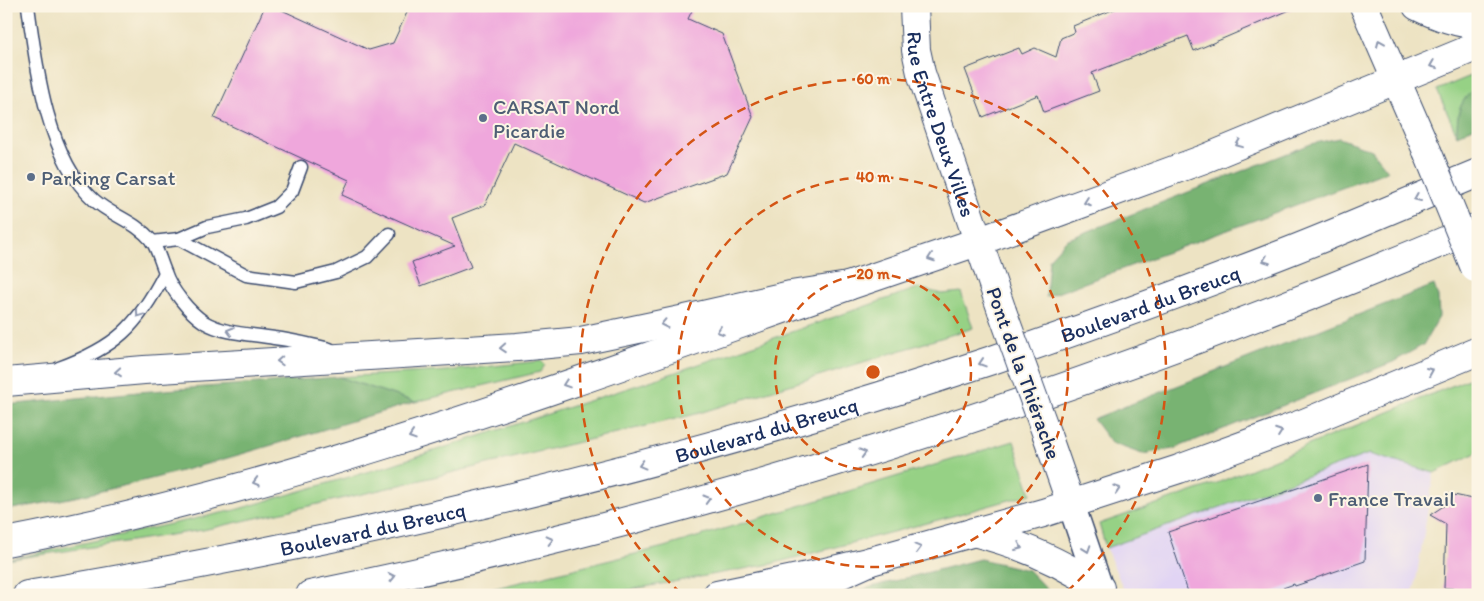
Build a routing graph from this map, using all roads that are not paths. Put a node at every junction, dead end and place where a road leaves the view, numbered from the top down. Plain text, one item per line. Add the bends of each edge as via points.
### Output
1 (28, 6) edge
2 (914, 6) edge
3 (1364, 6) edge
4 (1417, 6) edge
5 (1478, 25) edge
6 (1478, 46) edge
7 (1396, 80) junction
8 (301, 168) dead end
9 (1478, 173) edge
10 (1478, 227) edge
11 (389, 234) dead end
12 (178, 239) junction
13 (152, 242) junction
14 (977, 242) junction
15 (1476, 271) edge
16 (165, 273) junction
17 (848, 286) junction
18 (1478, 351) edge
19 (364, 356) junction
20 (16, 381) edge
21 (1071, 504) junction
22 (973, 532) junction
23 (6, 542) edge
24 (871, 561) junction
25 (1101, 591) edge
26 (27, 595) edge
27 (310, 595) edge
28 (717, 595) edge
29 (795, 595) edge

1 - 13 lane via 42,88 57,143 70,170 95,200 133,223
2 - 14 main road, Rue Entre Deux Villes via 916,50 921,73
7 -> 3 main road
4 - 5 main road via 1438,16
6 -> 7 main road
7 -> 14 main road via 1204,158
7 - 15 main road, bridge
8 - 12 lane via 292,191 276,207
9 -> 26 main road, Boulevard du Breucq via 1296,249 1113,317 939,377 761,432 441,515 205,564
27 -> 10 main road via 652,515 894,444 1190,342
11 - 12 lane via 367,256 336,272 296,282 246,275
12 - 13 lane
13 - 16 lane
14 -> 17 main road
14 - 21 main road, Pont de la Thiérache, bridge
19 -> 16 lane via 233,332 205,322 184,305
16 -> 20 lane via 135,320 114,342 82,359
17 -> 19 main road via 581,340
17 -> 23 main road via 407,438 206,496
21 -> 18 main road via 1304,423
19 -> 20 main road
21 - 22 main road
21 -> 25 street
24 -> 22 main road
22 -> 25 main road via 998,538 1067,567
24 - 28 main road
24 - 29 main road

